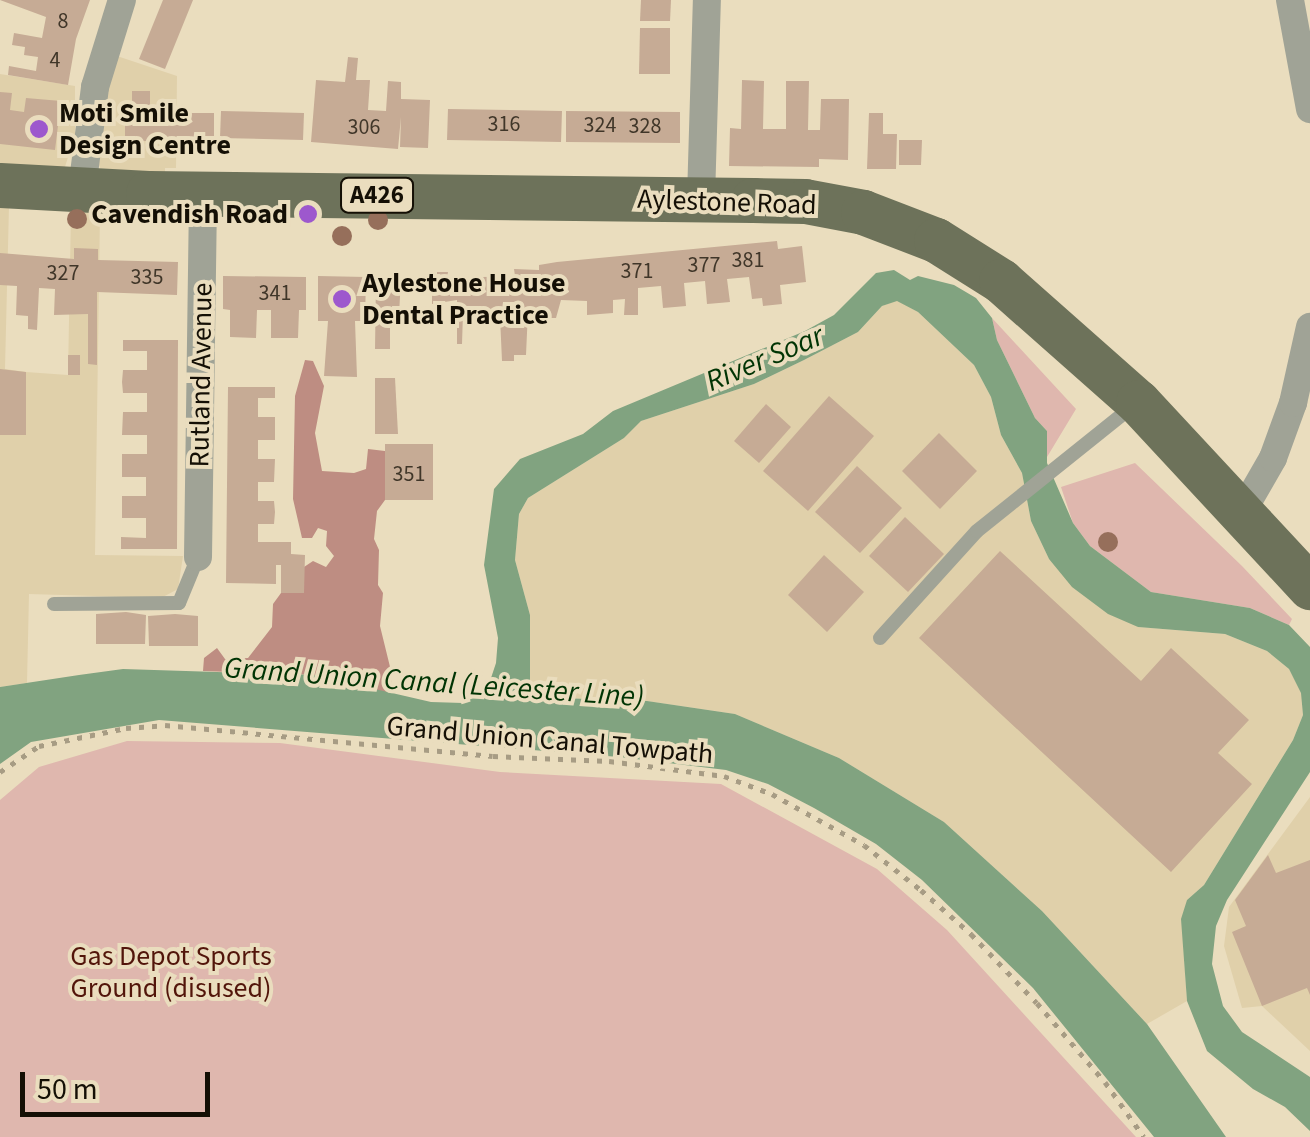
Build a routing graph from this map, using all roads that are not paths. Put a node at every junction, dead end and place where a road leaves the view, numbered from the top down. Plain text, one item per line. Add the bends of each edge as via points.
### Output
1 (122, 0) edge
2 (706, 0) edge
3 (1290, 0) edge
4 (1310, 109) edge
5 (0, 185) edge
6 (82, 189) junction
7 (204, 193) junction
8 (702, 198) junction
9 (1310, 327) edge
10 (1138, 402) junction
11 (1242, 512) junction
12 (198, 557) joint
13 (1310, 587) edge
14 (54, 604) dead end
15 (880, 638) dead end

1 - 6 street via 95,88
2 - 8 street
3 - 4 street
5 - 6 main road, Aylestone Road / A426
6 - 7 main road, Aylestone Road / A426
7 - 8 main road, Aylestone Road / A426
7 - 12 street, Rutland Avenue
8 - 10 main road, Aylestone Road / A426 via 805,201 863,212 936,240 1000,281
9 - 11 street via 1293,404
10 - 11 main road, Aylestone Road / A426
10 - 15 lane via 977,531
11 - 13 main road, Aylestone Road / A426
12 - 14 lane via 179,603

